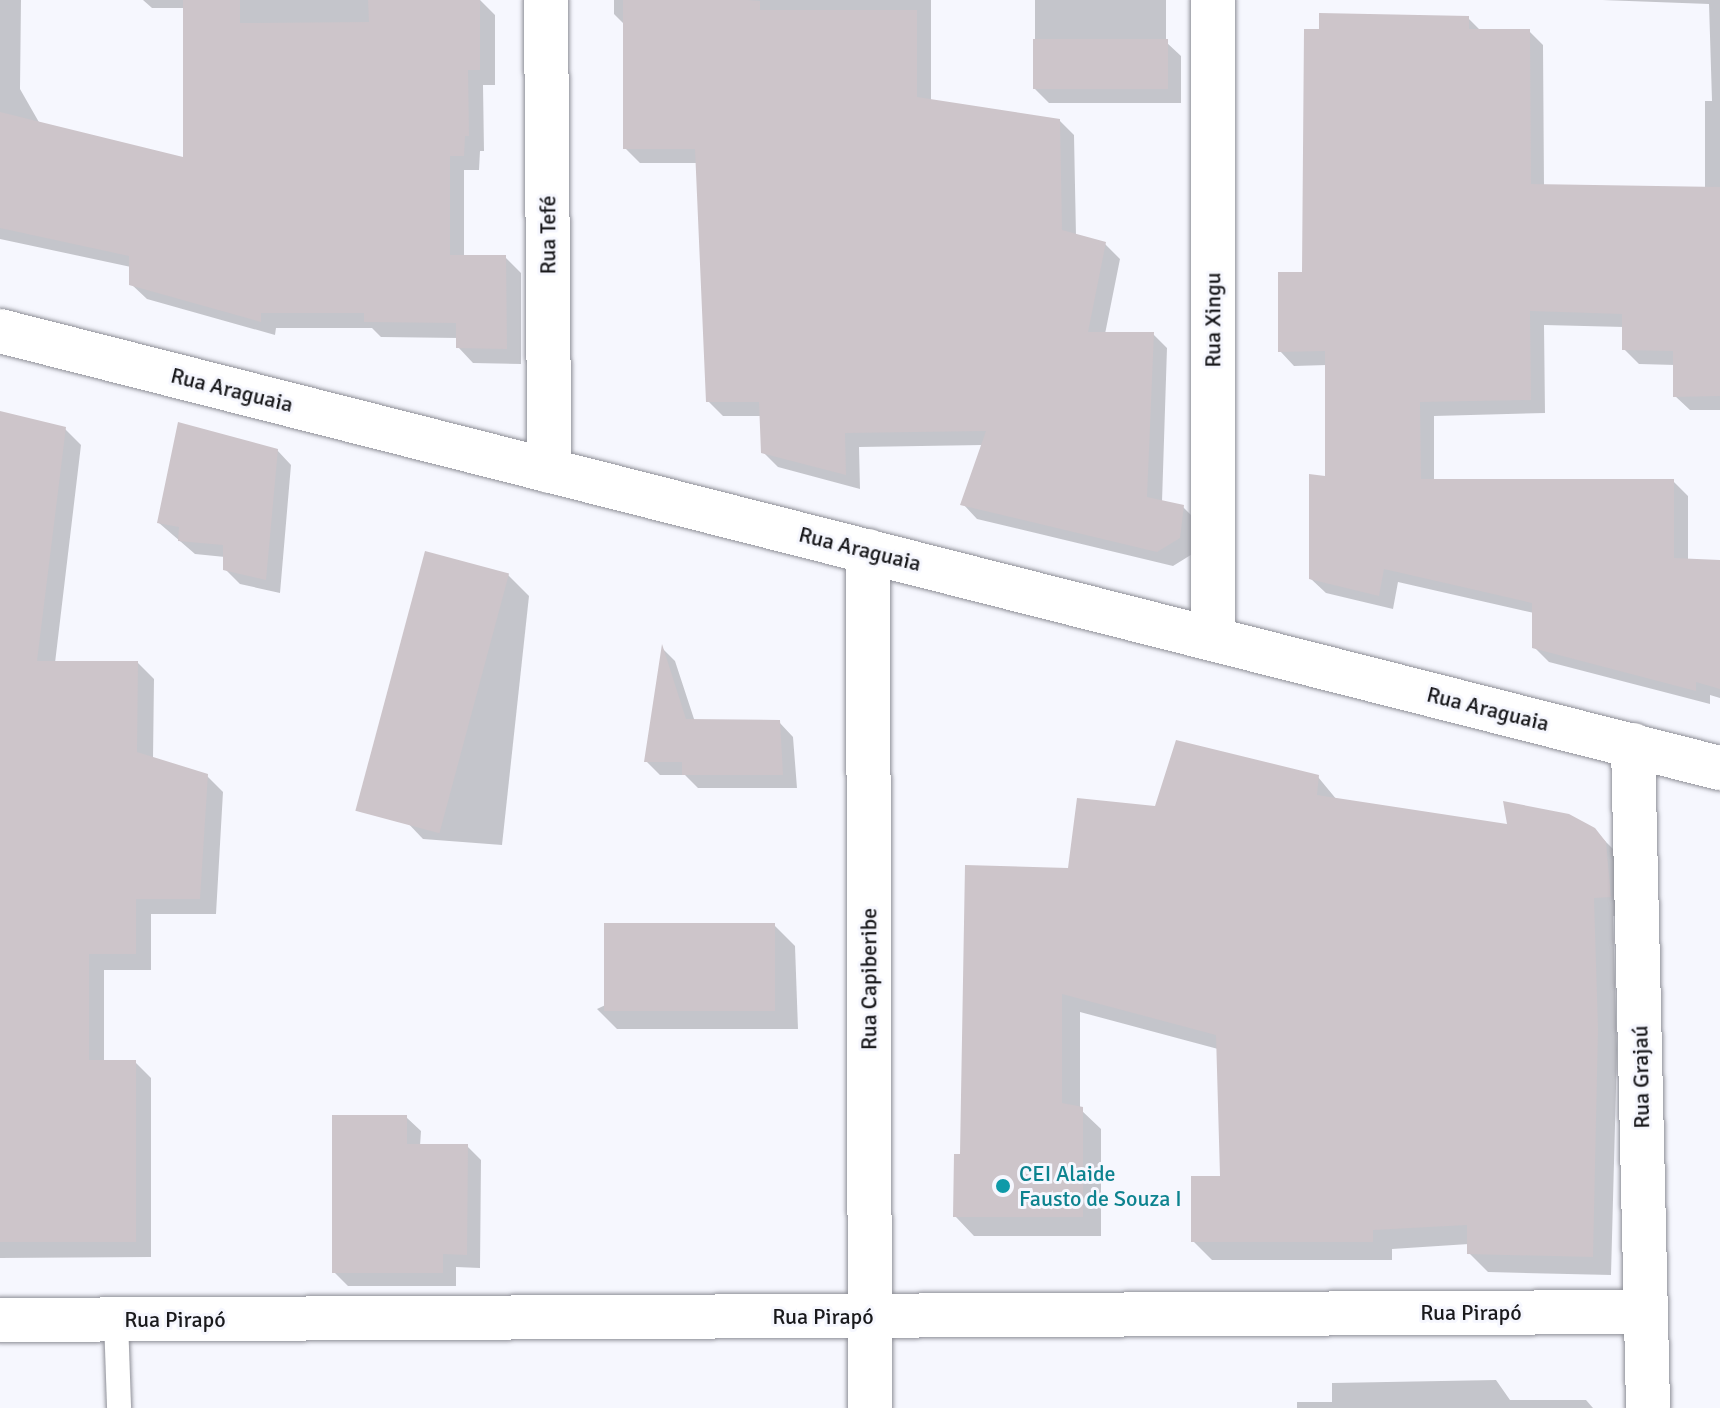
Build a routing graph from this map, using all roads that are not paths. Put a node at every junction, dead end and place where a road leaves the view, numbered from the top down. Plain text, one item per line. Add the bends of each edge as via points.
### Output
1 (546, 0) edge
2 (1213, 0) edge
3 (0, 331) edge
4 (549, 471) junction
5 (868, 551) junction
6 (1213, 639) junction
7 (1633, 745) junction
8 (1720, 768) edge
9 (1646, 1312) junction
10 (871, 1316) junction
11 (0, 1320) edge
12 (116, 1320) junction
13 (119, 1408) edge
14 (870, 1408) edge
15 (1648, 1408) edge

1 - 4 street, Rua Tefé
2 - 6 street, Rua Xingu
3 - 4 street, Rua Araguaia
4 - 5 street, Rua Araguaia
5 - 6 street, Rua Araguaia
5 - 10 street, Rua Capiberibe
6 - 7 street, Rua Araguaia
7 - 8 street, Rua Araguaia
7 - 9 street, Rua Grajaú
9 - 10 street, Rua Pirapó
9 - 15 street, Rua Grajaú
10 - 12 street, Rua Pirapó
10 - 14 street, Rua Capiberibe
11 - 12 street, Rua Pirapó
12 - 13 lane

